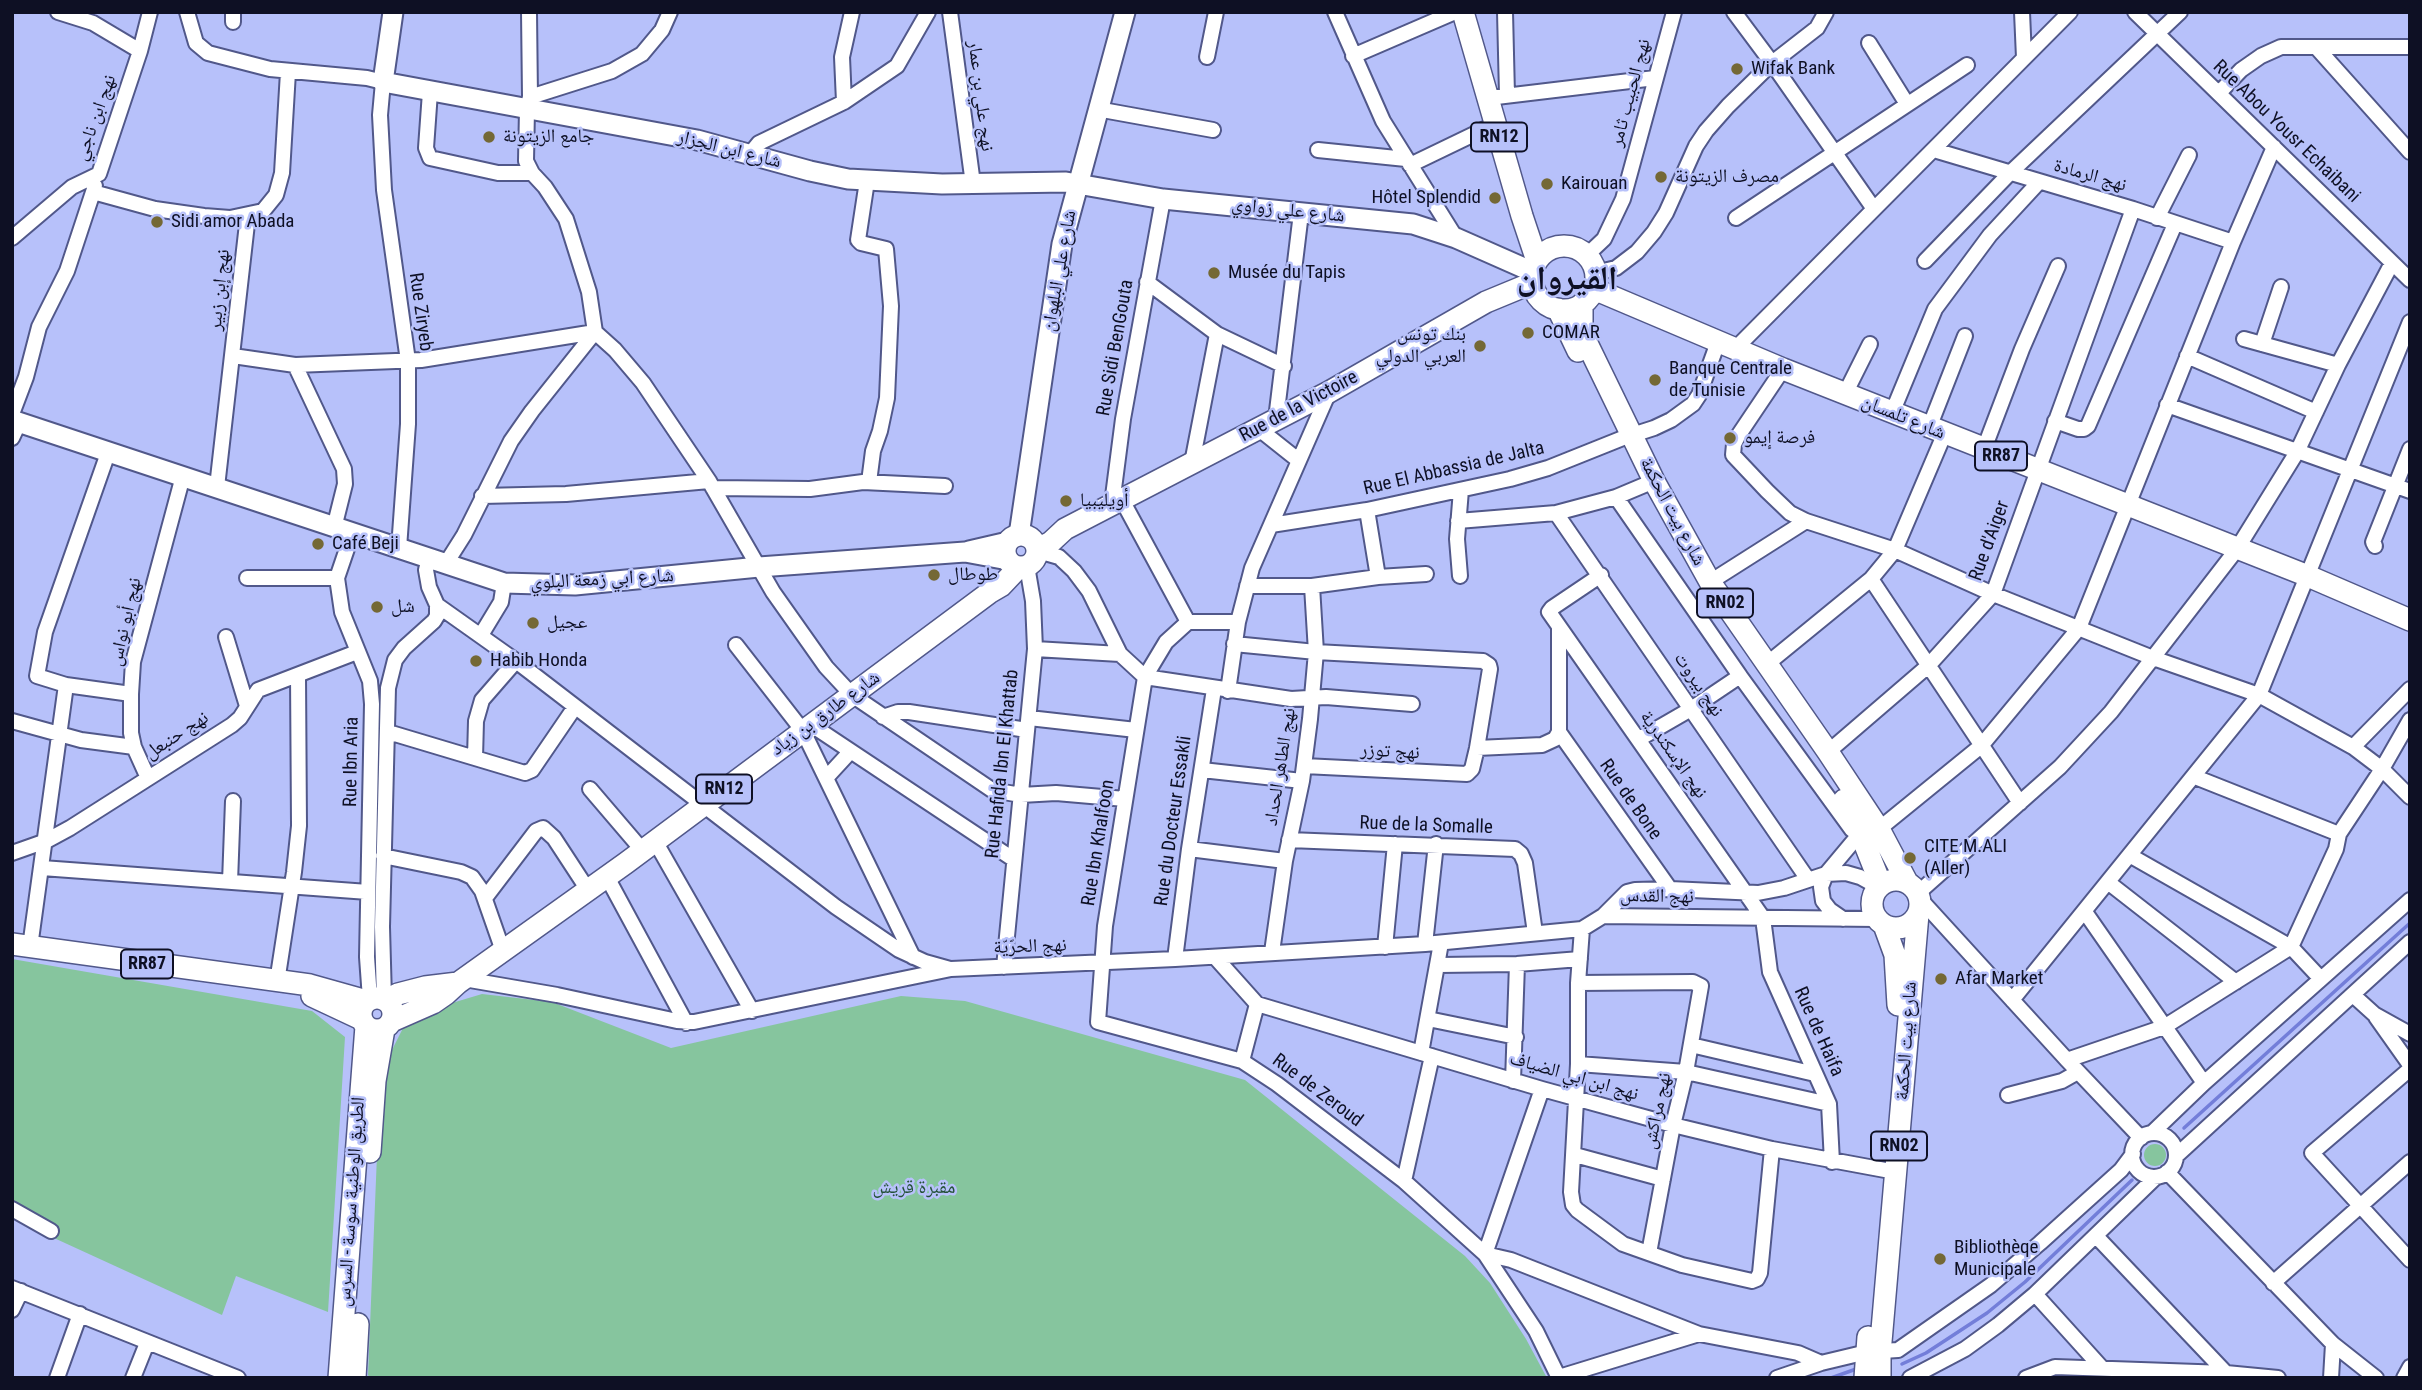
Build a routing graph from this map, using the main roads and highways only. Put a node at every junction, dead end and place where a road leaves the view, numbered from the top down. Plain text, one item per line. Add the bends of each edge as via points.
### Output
1 (1463, 12) edge
2 (1534, 272) junction
3 (1589, 280) junction
4 (1558, 309) junction
5 (1627, 437) junction
6 (1650, 483) junction
7 (1022, 552) joint
8 (2410, 620) edge
9 (1880, 886) junction
10 (1916, 897) junction
11 (1880, 922) junction
12 (21, 945) edge
13 (376, 1012) junction
14 (1873, 1353) junction
15 (339, 1378) edge
16 (355, 1378) edge
17 (1865, 1378) edge
18 (1880, 1378) edge

1 - 2 main road, RN12 via 1498,96 1495,124
2 - 3 main road, RR87 via 1543,254 1560,246 1579,250
2 - 4 main road via 1541,300
2 - 7 main road, Rue de la Victoire via 1329,392 1065,529 1051,542
3 - 4 main road via 1574,308
3 - 5 main road, شارع بيت الحكمة / RN02 via 1582,333
3 - 8 main road, شارع تلمسان / RR87 via 1783,369
4 - 5 main road, شارع بيت الحكمة / RN02
5 - 6 main road, شارع بيت الحكمة / RN02
6 - 9 main road, شارع بيت الحكمة / RN02 via 1701,586 1852,812
6 - 10 main road, شارع بيت الحكمة / RN02 via 1710,582 1878,829
7 - 13 main road, شارع طارق بن زياد / RN12 via 1010,579 433,1003
9 - 10 main road via 1899,880
9 - 11 main road, شارع بيت الحكمة / RN02 via 1872,897 1872,909
10 - 11 main road via 1908,926
10 - 14 main road, شارع بيت الحكمة / RN02
11 - 14 main road, شارع بيت الحكمة / RN02 via 1895,955 1898,998
12 - 13 main road, RR87 via 279,983
13 - 15 main road, الطريق الوطنية سوسة - السرس
13 - 16 main road, الطريق الوطنية سوسة - السرس
14 - 17 main road, شارع بيت الحكمة / RN02
14 - 18 main road, شارع بيت الحكمة / RN02

